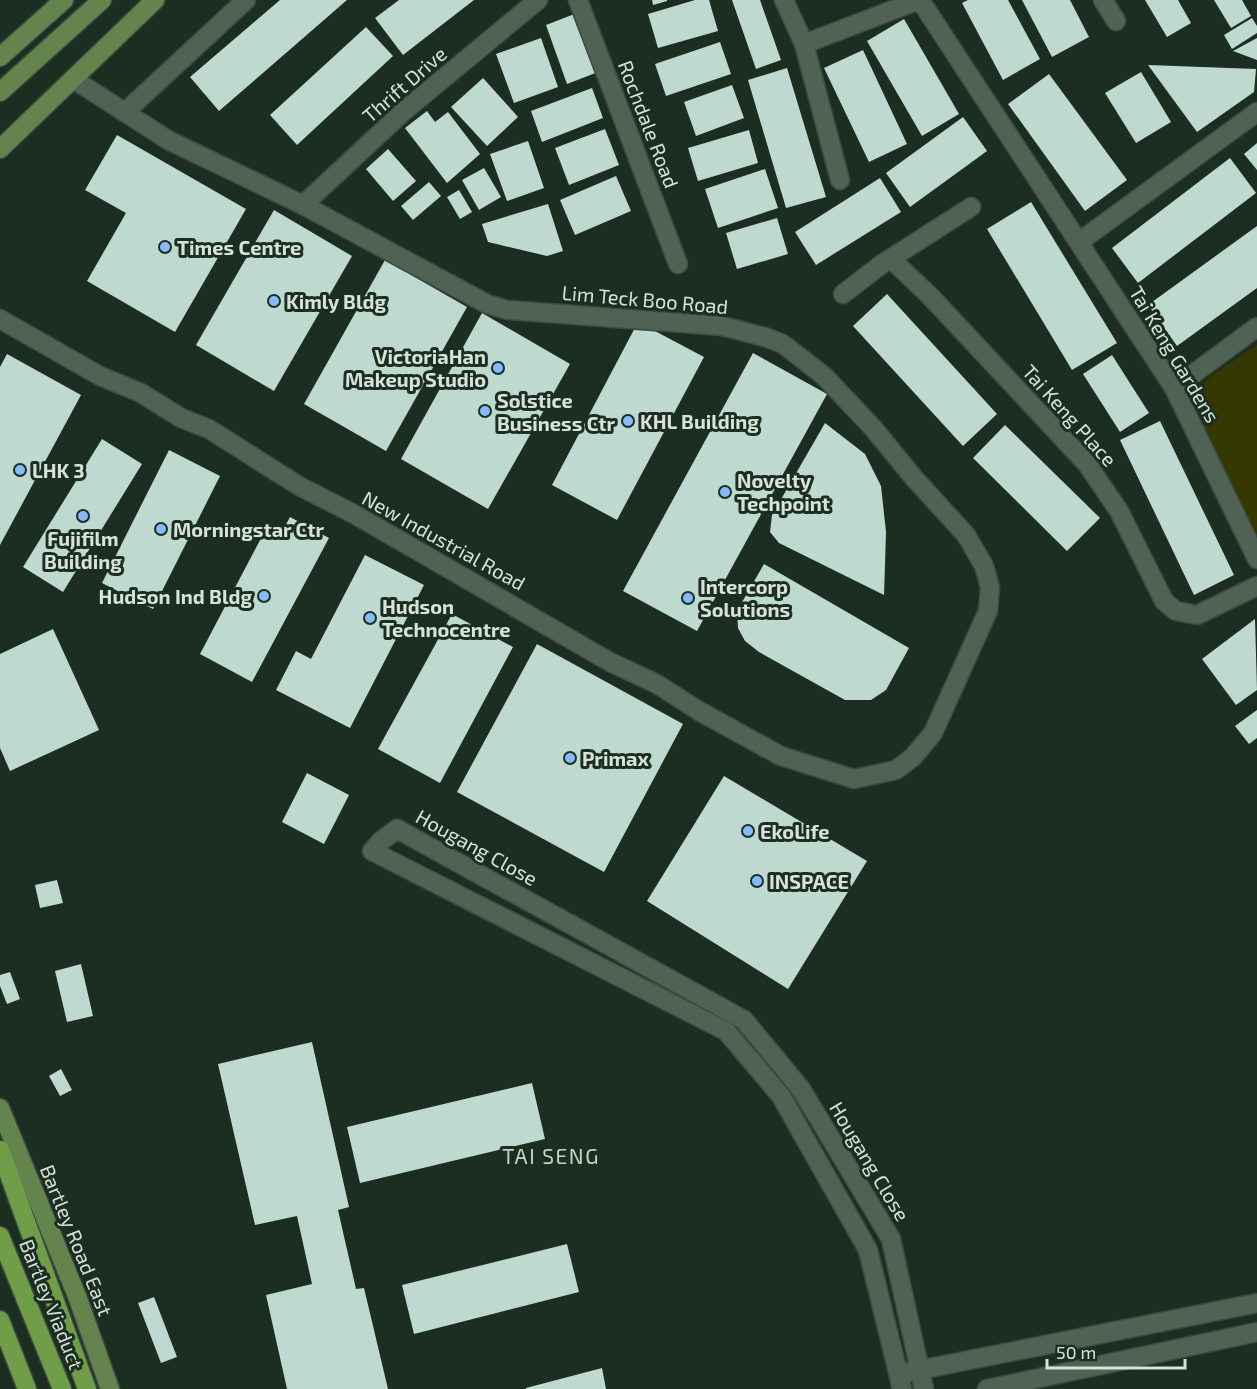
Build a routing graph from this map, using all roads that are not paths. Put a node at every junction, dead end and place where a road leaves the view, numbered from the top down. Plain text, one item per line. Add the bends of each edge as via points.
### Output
1 (64, 0) edge
2 (102, 0) edge
3 (155, 0) edge
4 (246, 0) edge
5 (537, 0) edge
6 (578, 0) edge
7 (784, 0) edge
8 (919, 0) edge
9 (1103, 0) edge
10 (1116, 21) dead end
11 (804, 44) junction
12 (0, 57) edge
13 (73, 79) junction
14 (0, 92) edge
15 (125, 112) junction
16 (1257, 112) edge
17 (0, 149) edge
18 (840, 180) dead end
19 (303, 205) junction
20 (972, 207) dead end
21 (1079, 242) junction
22 (891, 259) junction
23 (678, 264) dead end
24 (843, 294) dead end
25 (0, 319) edge
26 (1257, 327) edge
27 (1174, 388) junction
28 (1257, 559) edge
29 (1257, 586) edge
30 (873, 777) joint
31 (0, 1108) edge
32 (0, 1150) edge
33 (0, 1236) edge
34 (1257, 1303) edge
35 (0, 1320) edge
36 (1257, 1332) edge
37 (921, 1370) junction
38 (900, 1382) edge
39 (27, 1389) edge
40 (62, 1389) edge
41 (87, 1389) edge
42 (110, 1389) edge
43 (924, 1389) edge
44 (987, 1389) edge

1 - 12 main road
2 - 14 main road
3 - 13 main road
4 - 15 street
5 - 19 street, Thrift Drive via 404,111
6 - 23 street, Rochdale Road
7 - 11 street
8 - 11 street
8 - 21 street, Tai Keng Gardens
9 - 10 street
11 - 18 street
13 - 15 street, Lim Teck Boo Road
13 - 17 main road
15 - 19 street, Lim Teck Boo Road via 168,140
16 - 21 street
19 - 30 street, Lim Teck Boo Road via 488,304 507,310 733,328 783,344 824,376 966,535 984,566 990,587 988,611 933,733 896,770
20 - 22 street
21 - 27 street, Tai Keng Gardens
22 - 24 street
22 - 29 street, Tai Keng Place via 1087,464 1119,511 1164,601 1176,611 1197,615
25 - 30 street, New Industrial Road via 100,376 209,429 299,486 782,756 854,779
26 - 27 street
27 - 28 street, Tai Keng Gardens
31 - 42 main road, Bartley Road East via 77,1296
32 - 41 highway
33 - 40 highway, Bartley Viaduct
34 - 37 street
35 - 39 highway
36 - 44 street
37 - 38 street
37 - 38 street, Hougang Close via 891,1239 801,1089 744,1020 398,829 381,841 372,851 726,1031 781,1096 868,1250
37 - 43 street, Hougang Close

